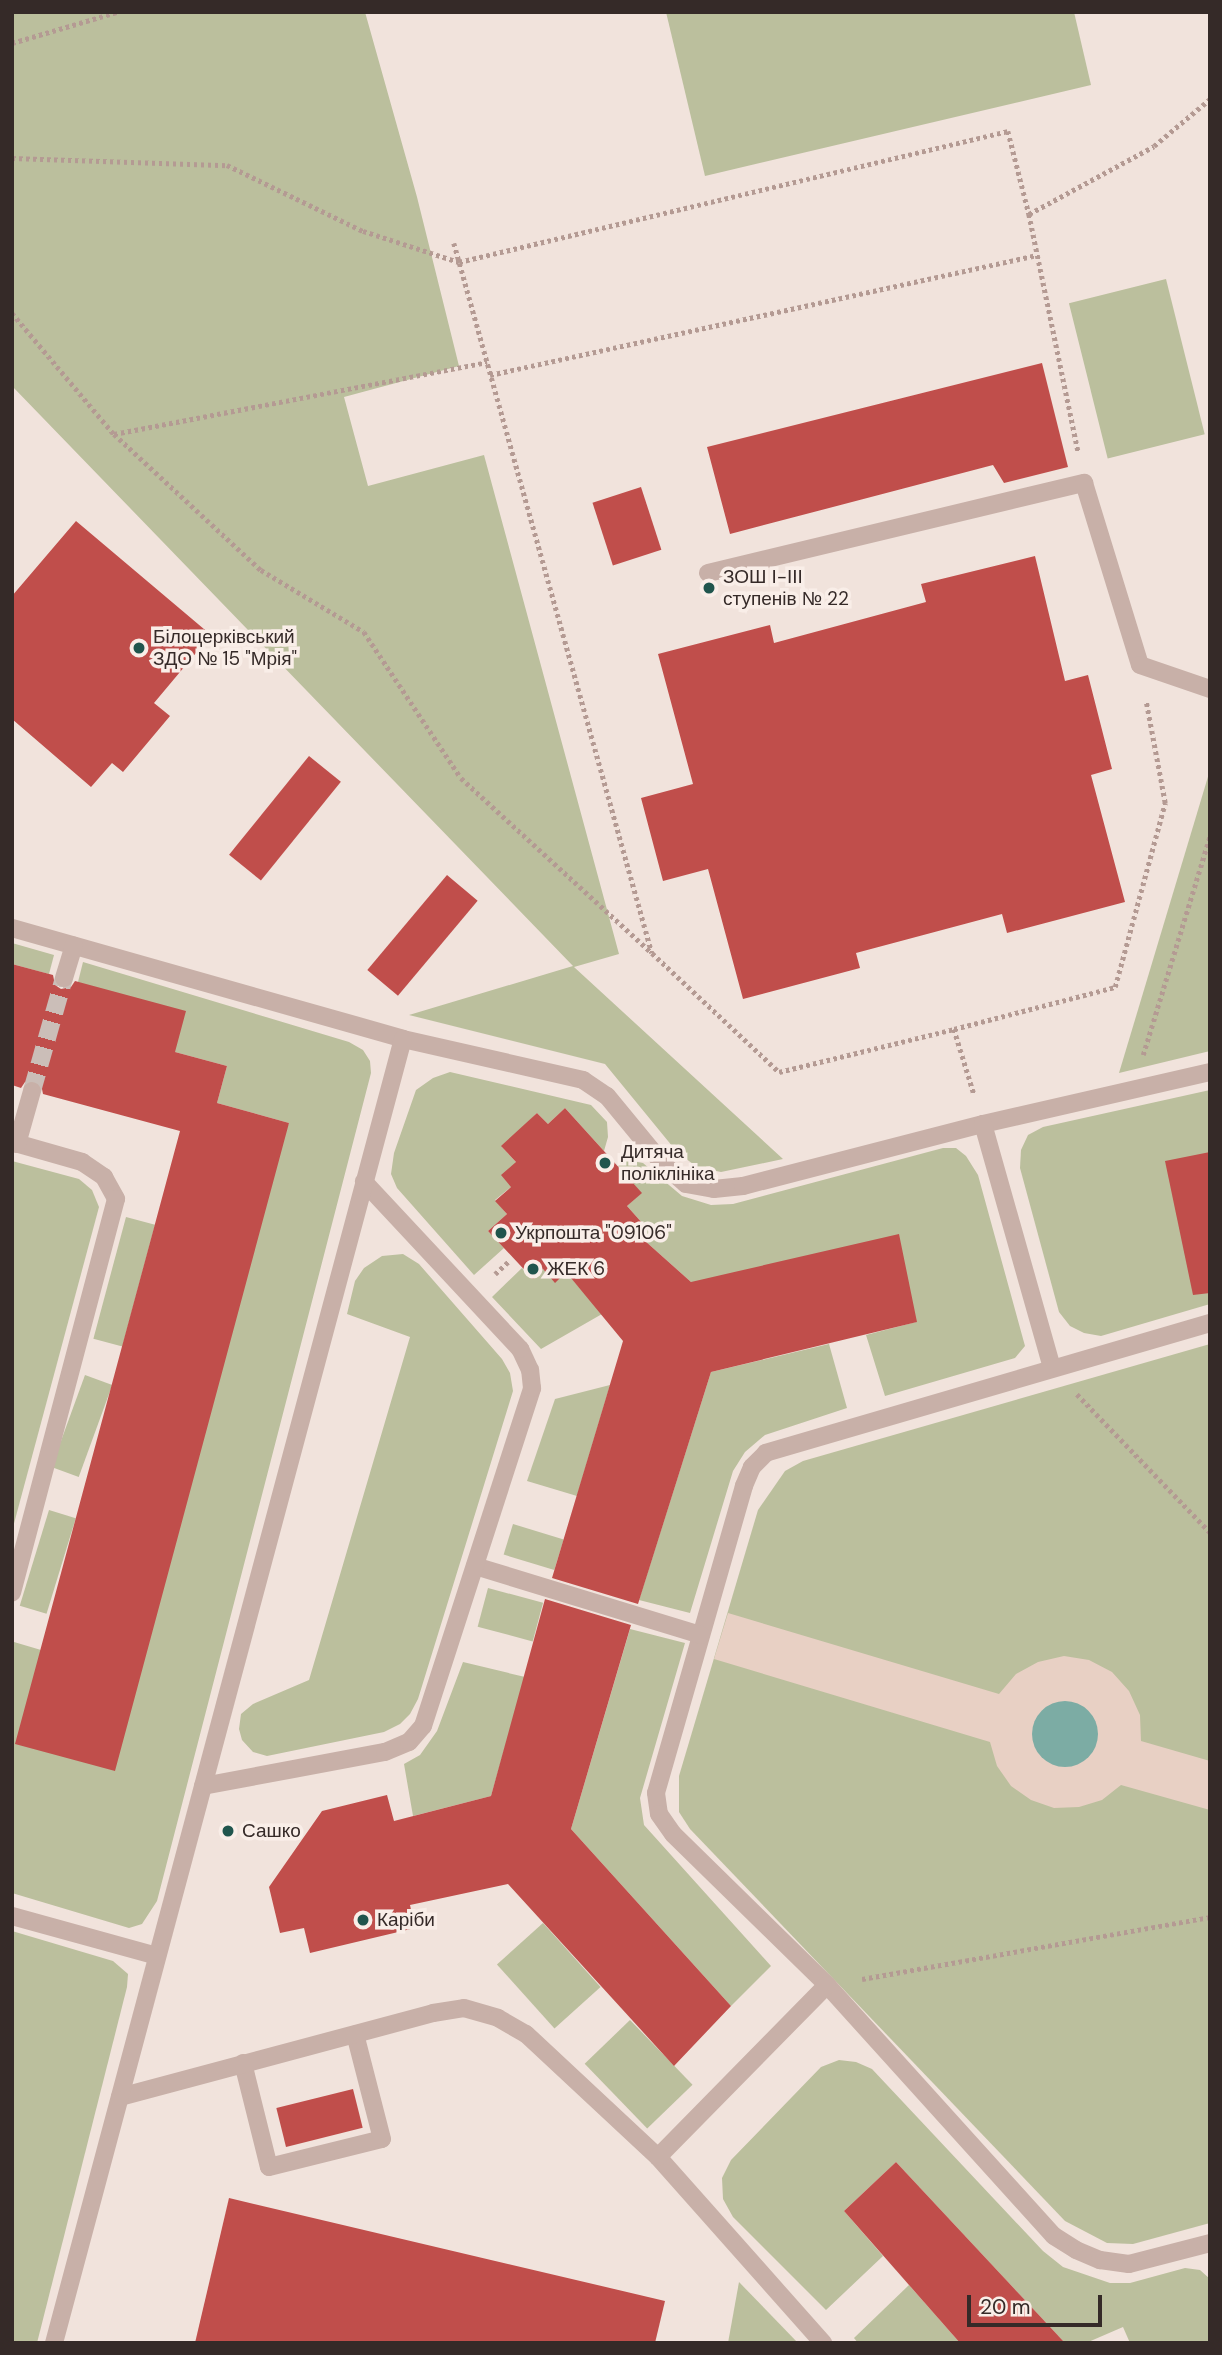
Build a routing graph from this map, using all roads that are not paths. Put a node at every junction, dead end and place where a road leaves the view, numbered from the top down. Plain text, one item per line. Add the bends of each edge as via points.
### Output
1 (709, 573) dead end
2 (1210, 689) edge
3 (12, 928) edge
4 (74, 946) junction
5 (64, 978) tunnel mouth
6 (403, 1039) junction
7 (1210, 1072) edge
8 (32, 1091) tunnel mouth
9 (983, 1124) junction
10 (15, 1143) edge
11 (365, 1182) junction
12 (1210, 1323) edge
13 (1052, 1368) junction
14 (475, 1566) junction
15 (12, 1592) edge
16 (701, 1635) junction
17 (203, 1786) junction
18 (12, 1916) edge
19 (157, 1956) junction
20 (827, 1985) junction
21 (355, 2034) junction
22 (243, 2063) junction
23 (120, 2097) junction
24 (658, 2157) junction
25 (1210, 2243) edge
26 (54, 2343) edge
27 (824, 2343) edge

1 - 2 lane via 1084,483 1140,665
3 - 4 lane
4 - 5 lane
4 - 6 lane
6 - 9 lane via 583,1080 607,1096 663,1164 686,1184 714,1189 743,1186
6 - 11 lane
7 - 9 lane
8 - 10 lane
9 - 13 lane
10 - 15 lane via 82,1162 104,1177 116,1199
11 - 14 lane via 520,1349 530,1370 532,1388
11 - 17 lane
12 - 13 lane
13 - 16 lane via 766,1453 752,1467 744,1486
14 - 16 lane
14 - 17 lane via 423,1726 409,1742 385,1752
16 - 20 lane via 656,1793 659,1814 673,1834
17 - 19 lane
18 - 19 lane
19 - 23 lane
20 - 24 lane
20 - 25 lane via 1054,2236 1100,2260 1129,2264
21 - 22 lane
21 - 22 lane via 382,2138 269,2167
21 - 24 lane via 464,2008 498,2018 526,2034
22 - 23 lane
23 - 26 lane
24 - 27 lane

